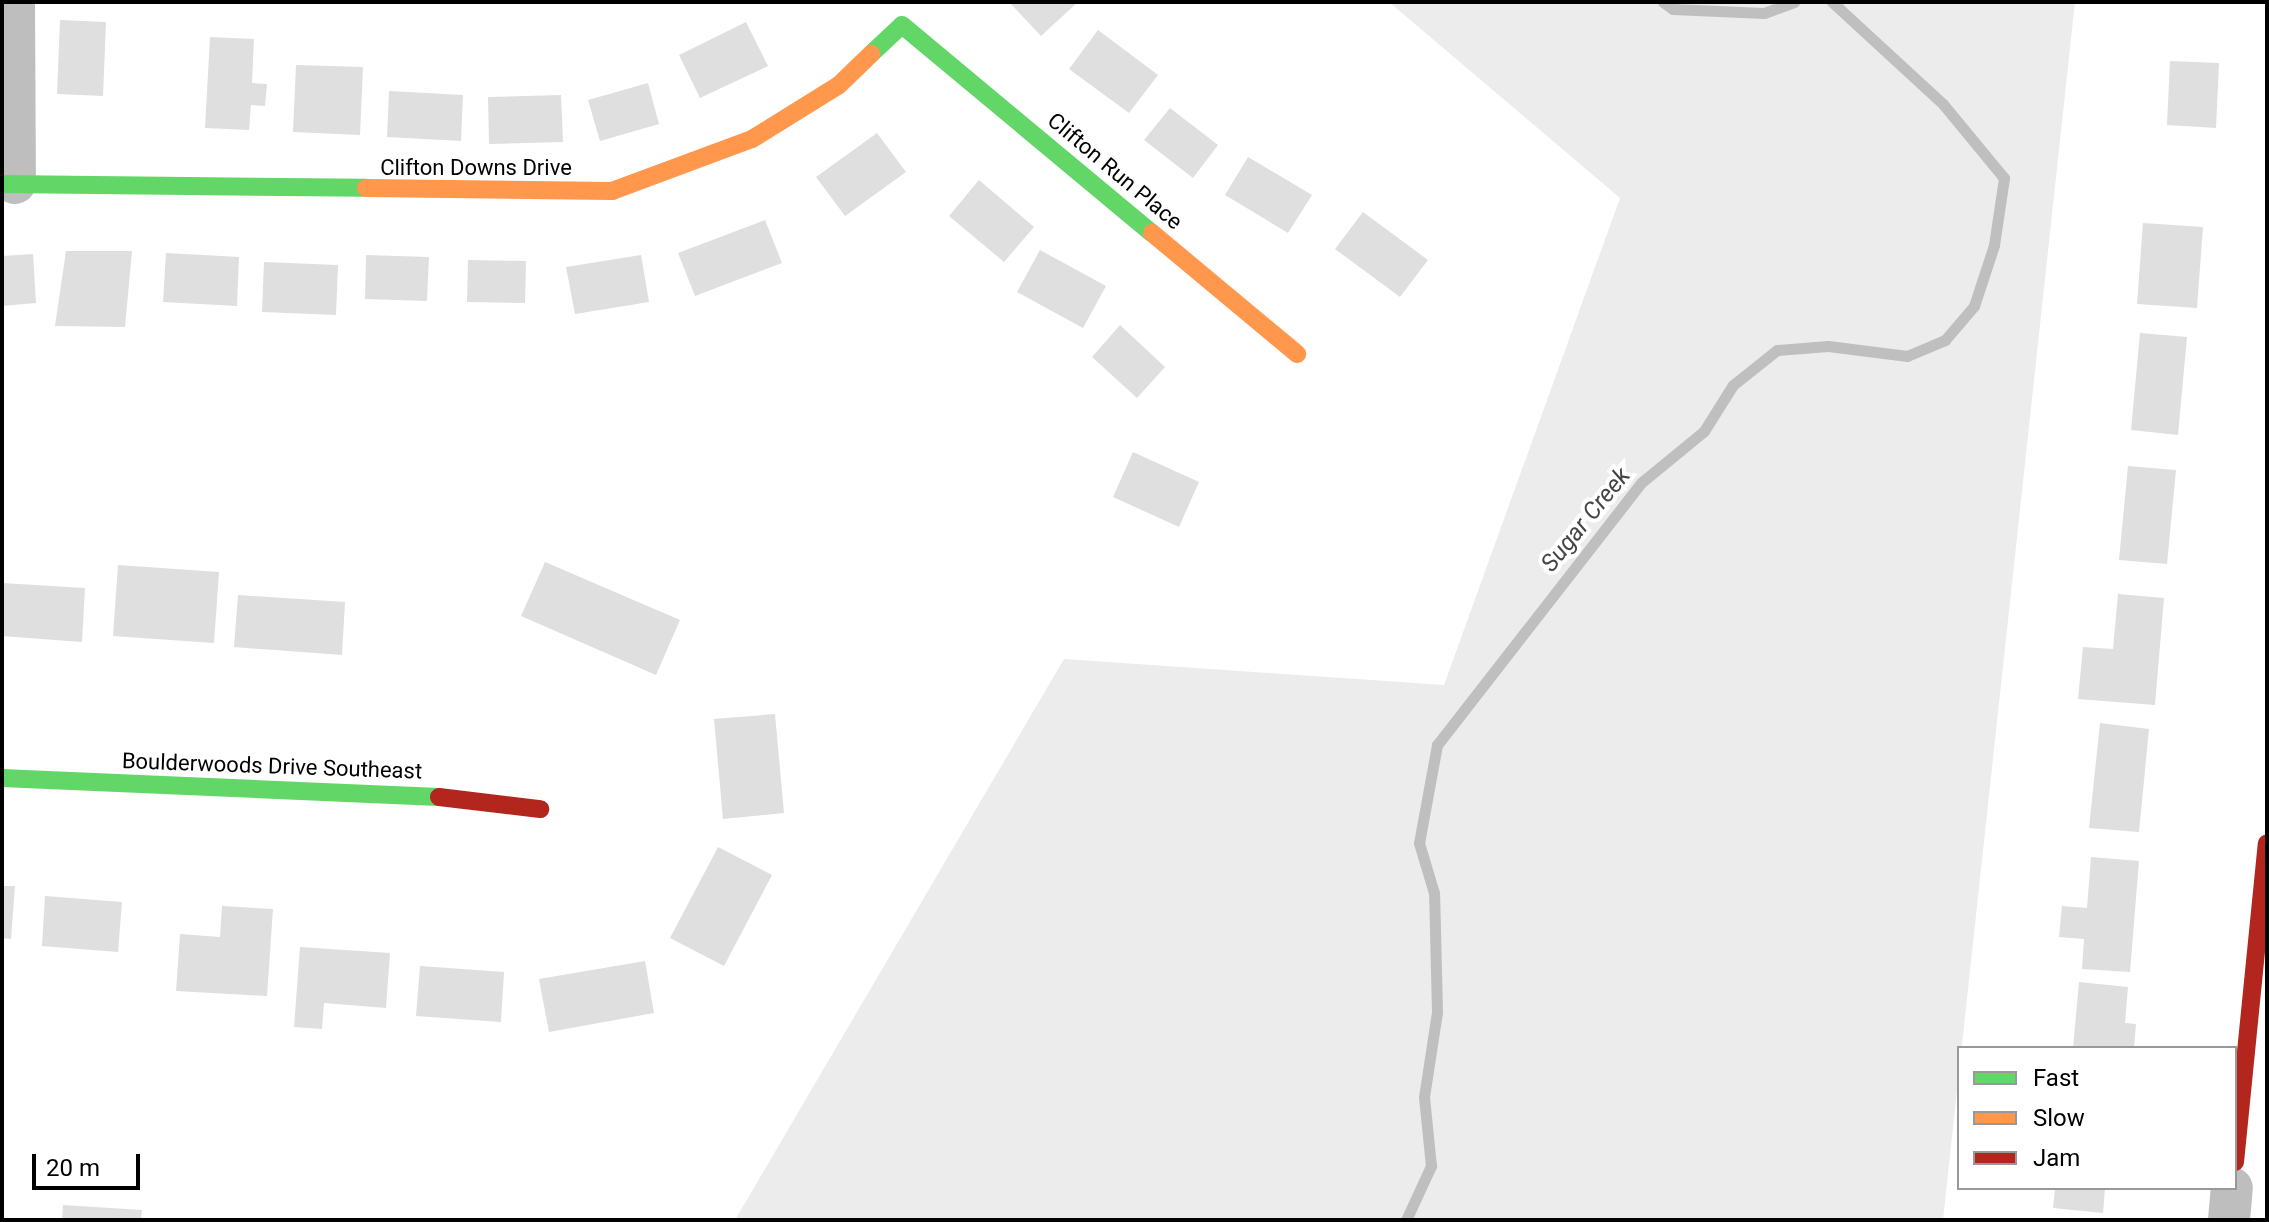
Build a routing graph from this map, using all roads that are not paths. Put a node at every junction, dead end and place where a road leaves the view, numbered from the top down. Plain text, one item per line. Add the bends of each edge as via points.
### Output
1 (14, 2) edge
2 (902, 14) edge
3 (8, 184) edge
4 (1297, 354) dead end
5 (2, 778) edge
6 (540, 809) dead end
7 (2267, 844) edge
8 (2237, 1142) edge
9 (2232, 1190) edge
10 (2229, 1220) edge

1 - 3 street
2 - 3 street, Clifton Downs Drive via 839,85 752,139 612,191
2 - 4 street, Clifton Run Place
5 - 6 street, Boulderwoods Drive Southeast via 449,797
7 - 8 street
9 - 10 street

